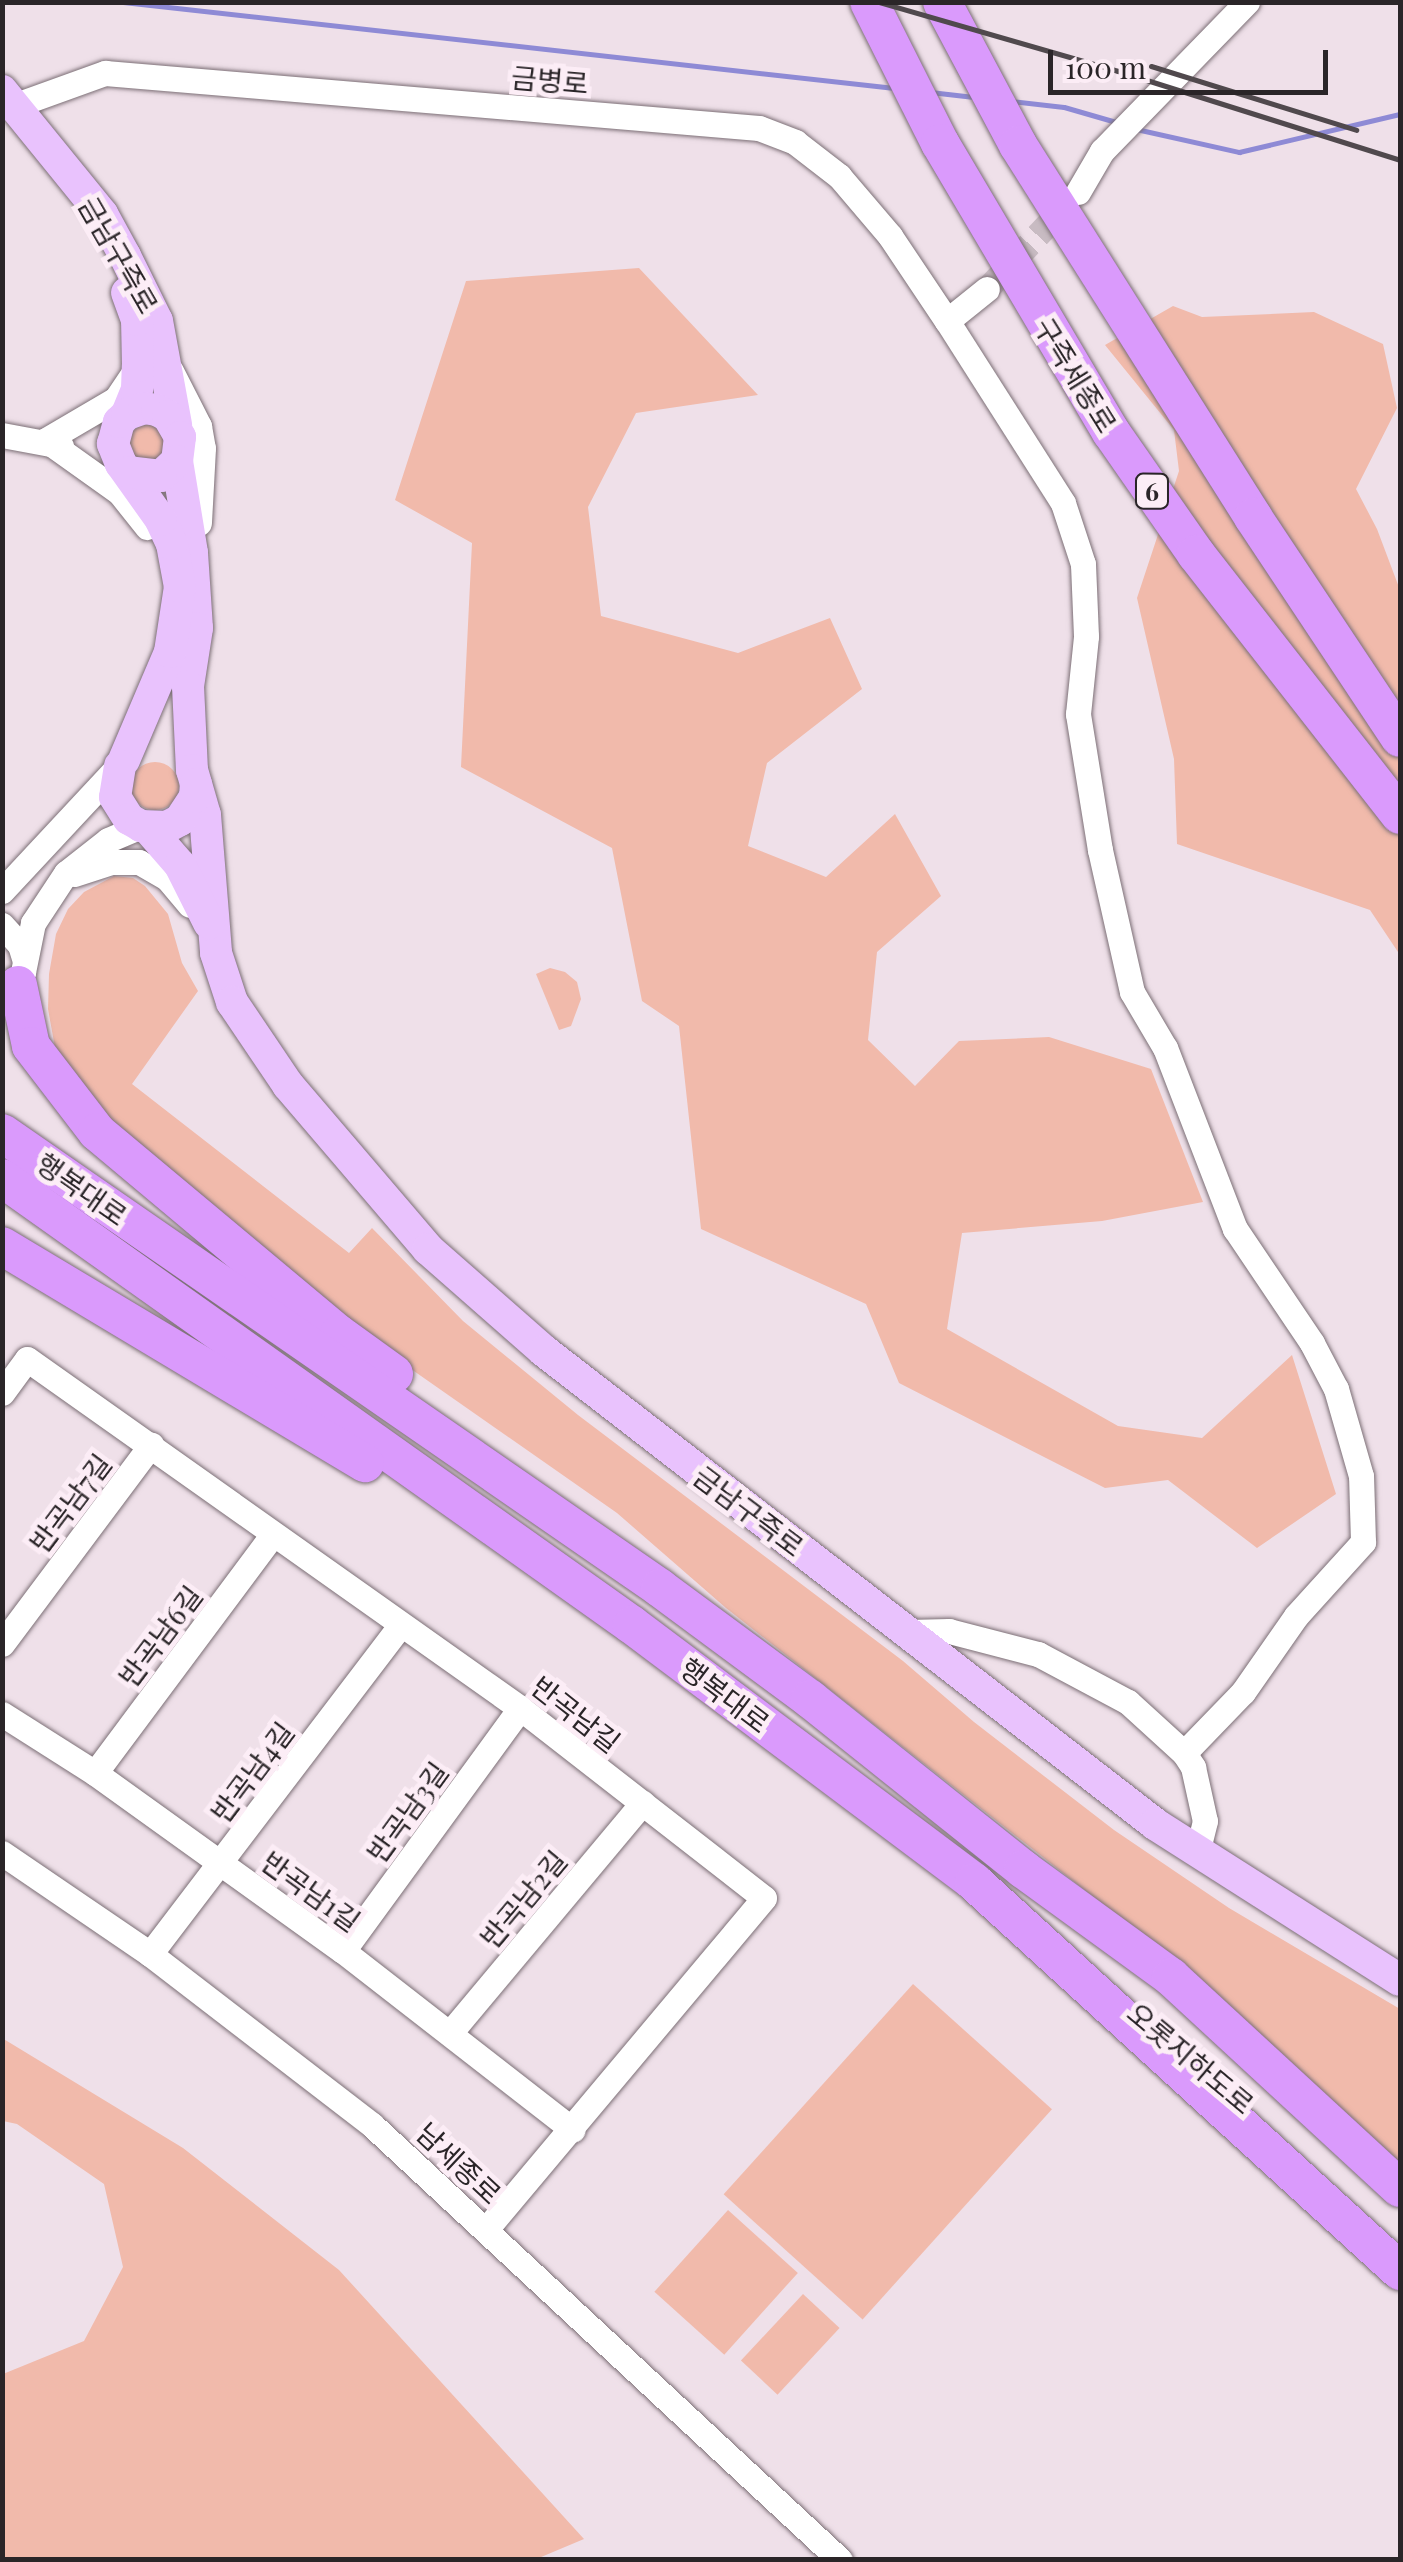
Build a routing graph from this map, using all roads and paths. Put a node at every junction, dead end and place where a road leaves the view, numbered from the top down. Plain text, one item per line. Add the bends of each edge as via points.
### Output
1 (870, 2) edge
2 (942, 2) edge
3 (1246, 2) edge
4 (9, 98) edge
5 (1078, 192) tunnel mouth
6 (987, 289) tunnel mouth
7 (947, 321) junction
8 (153, 366) junction
9 (123, 418) junction
10 (176, 426) junction
11 (2, 435) edge
12 (46, 440) junction
13 (177, 461) junction
14 (125, 468) junction
15 (186, 625) junction
16 (158, 684) junction
17 (1400, 738) edge
18 (122, 762) junction
19 (194, 777) junction
20 (1400, 815) edge
21 (68, 816) junction
22 (144, 826) junction
23 (60, 881) junction
24 (2, 891) edge
25 (2, 925) edge
26 (213, 931) junction
27 (15, 981) edge
28 (2, 1133) edge
29 (2, 1178) edge
30 (2, 1246) edge
31 (2, 1393) edge
32 (150, 1445) junction
33 (273, 1534) junction
34 (660, 1588) junction
35 (632, 1625) junction
36 (400, 1626) junction
37 (907, 1632) junction
38 (2, 1644) edge
39 (520, 1708) junction
40 (2, 1714) edge
41 (1184, 1753) junction
42 (95, 1773) junction
43 (642, 1803) junction
44 (1197, 1852) junction
45 (2, 1854) edge
46 (221, 1862) junction
47 (1023, 1869) junction
48 (974, 1882) junction
49 (343, 1951) junction
50 (150, 1954) junction
51 (1400, 1980) edge
52 (450, 2033) junction
53 (573, 2130) junction
54 (1400, 2188) edge
55 (1400, 2209) edge
56 (486, 2229) junction
57 (1400, 2243) edge
58 (1400, 2272) edge
59 (840, 2560) edge

1 - 20 highway, 구즉세종로 / 6 via 940,143 1111,432 1196,554
2 - 17 highway via 1018,145
3 - 5 street via 1102,151
4 - 7 street, 금병로 via 105,74 759,128 795,142 840,176
4 - 8 main road, 금남구즉로 via 102,214 157,321
6 - 7 street
7 - 41 street, 금병로 via 1063,503 1083,564 1086,636 1078,714 1132,992 1165,1048 1235,1229 1336,1389 1361,1476 1362,1542 1296,1616 1243,1692
8 - 9 main road, 금남구즉로
8 - 10 main road, 금남구즉로
8 - 12 street via 116,399
8 - 15 street via 199,426 203,448 197,508 203,551
9 - 10 main road via 144,408
9 - 12 street
9 - 14 main road via 114,444
10 - 13 main road
11 - 12 street
12 - 14 street
12 - 15 street via 135,510
13 - 14 main road via 161,476
13 - 15 main road, 금남구즉로 via 192,553
14 - 15 main road, 금남구즉로 via 172,544
15 - 16 main road, 금남구즉로
15 - 19 main road, 금남구즉로
16 - 18 main road, 금남구즉로
16 - 21 street
18 - 19 main road via 160,746 185,758
18 - 21 street
18 - 22 main road, 금남구즉로 via 115,797 129,820
19 - 22 main road via 195,798 180,820
19 - 26 main road, 금남구즉로 via 205,815
21 - 24 street
22 - 23 street via 108,840
22 - 26 main road, 금남구즉로 via 180,865
23 - 26 street via 110,862 139,862 167,878
23 - 27 street via 33,923
25 - 27 street via 12,933
26 - 37 main road, 금남구즉로 via 221,976 254,1040 428,1249 544,1351
27 - 34 highway via 31,1046 97,1132 339,1334 574,1504
28 - 34 highway, 행복대로
29 - 35 highway, 행복대로
30 - 35 highway via 398,1483 487,1544
31 - 32 street, 반곡남길 via 27,1359
32 - 33 street, 반곡남길
32 - 38 street, 반곡남7길
33 - 36 street, 반곡남길
33 - 42 street, 반곡남6길
34 - 47 highway, 행복대로
35 - 48 highway, 행복대로
36 - 39 street, 반곡남길
36 - 46 street, 반곡남4길
37 - 41 street via 949,1631 1038,1654 1128,1702
37 - 44 main road, 금남구즉로
39 - 43 street, 반곡남길
39 - 49 street, 반곡남3길
40 - 42 street, 반곡남1길
41 - 44 street via 1205,1821
42 - 46 street, 반곡남1길
43 - 52 street, 반곡남2길
43 - 53 street, 반곡남길 via 764,1898
44 - 51 main road, 금남구즉로
45 - 50 street, 남세종로
46 - 49 street, 반곡남1길
46 - 50 street, 반곡남4길
47 - 54 highway, 행복대로 via 1171,1977
47 - 55 highway, 오롯지하도로
48 - 57 highway, 오롯지하도로 via 1195,2058
48 - 58 highway, 행복대로
49 - 52 street, 반곡남1길
50 - 56 street, 남세종로 via 372,2124
52 - 53 street, 반곡남1길
53 - 56 street, 반곡남길
56 - 59 street, 남세종로

